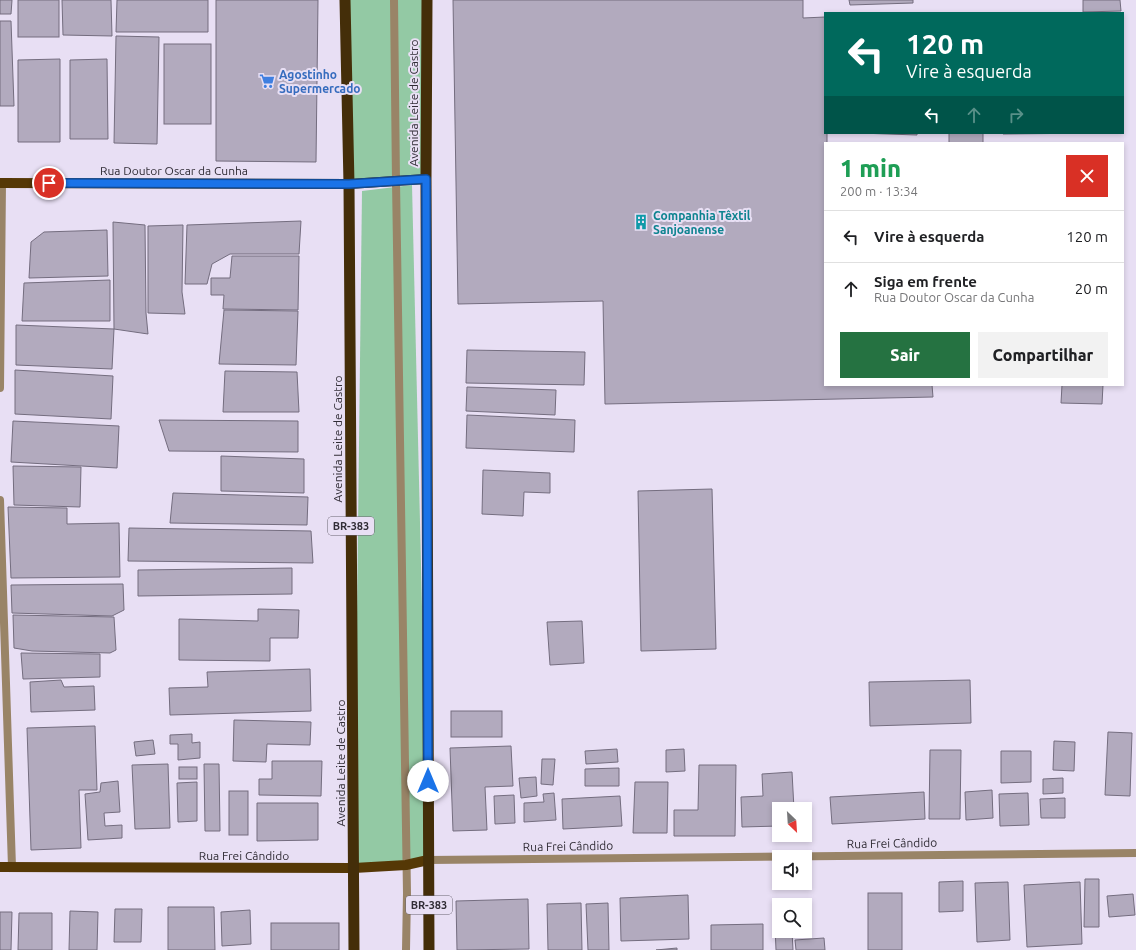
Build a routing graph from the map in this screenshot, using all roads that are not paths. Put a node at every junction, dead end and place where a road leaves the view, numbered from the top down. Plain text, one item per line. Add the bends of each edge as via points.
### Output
1 (345, 0) edge
2 (394, 0) edge
3 (427, 0) edge
4 (426, 179) junction
5 (396, 181) junction
6 (1, 183) edge
7 (349, 184) junction
8 (0, 388) edge
9 (0, 500) edge
10 (1136, 853) edge
11 (428, 860) junction
12 (406, 865) junction
13 (0, 867) edge
14 (12, 867) junction
15 (354, 868) junction
16 (354, 950) edge
17 (406, 950) edge
18 (429, 950) edge

1 - 7 highway, Avenida Leite de Castro / BR-383
2 - 5 street
3 - 4 highway, Avenida Leite de Castro / BR-383
4 - 5 main road, Rua Doutor Oscar da Cunha
4 - 11 highway, Avenida Leite de Castro / BR-383
5 - 7 main road, Rua Doutor Oscar da Cunha
5 - 12 street
6 - 7 main road, Rua Doutor Oscar da Cunha
6 - 8 street
7 - 15 highway, Avenida Leite de Castro / BR-383
9 - 14 street
10 - 11 street, Rua Frei Cândido
11 - 12 main road, Rua Frei Cândido
11 - 18 highway, Avenida Leite de Castro / BR-383
12 - 15 main road, Rua Frei Cândido
12 - 17 street
13 - 14 main road, Rua Frei Cândido
14 - 15 main road, Rua Frei Cândido
15 - 16 highway, Avenida Leite de Castro / BR-383

